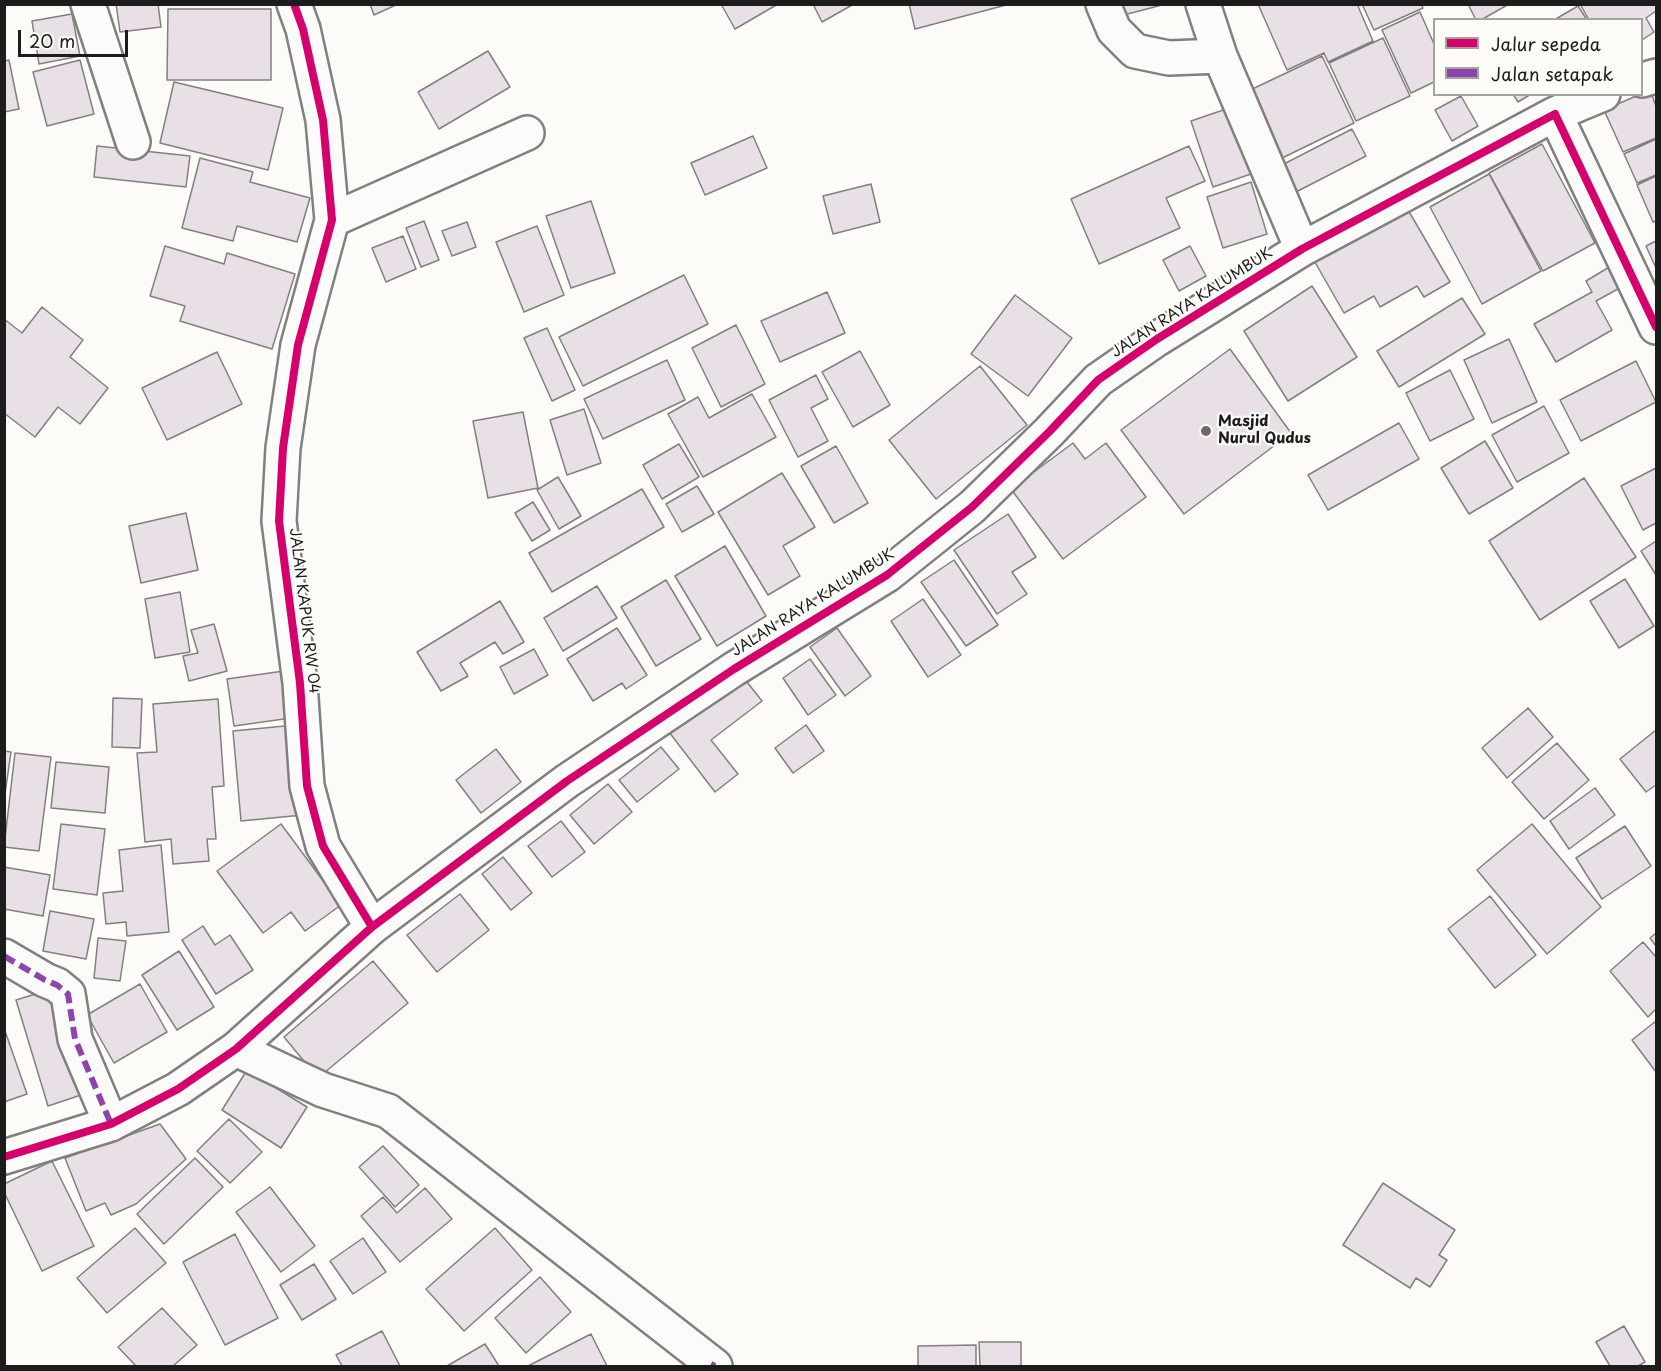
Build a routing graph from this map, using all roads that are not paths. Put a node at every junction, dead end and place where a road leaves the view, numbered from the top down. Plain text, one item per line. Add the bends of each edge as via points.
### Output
1 (88, 4) edge
2 (294, 4) edge
3 (1103, 4) edge
4 (1203, 4) edge
5 (1220, 56) junction
6 (1598, 96) edge
7 (1555, 114) junction
8 (527, 133) dead end
9 (133, 142) dead end
10 (332, 220) junction
11 (1302, 249) junction
12 (1656, 327) edge
13 (372, 927) junction
14 (4, 956) edge
15 (236, 1049) junction
16 (111, 1124) junction
17 (4, 1156) edge
18 (712, 1366) edge

1 - 9 street
2 - 10 street, JALAN KAPUK RW 04 via 323,120
3 - 5 street via 1114,30 1136,51 1169,58
4 - 5 street
5 - 11 street
6 - 7 street, JALAN RAYA KALUMBUK
7 - 11 street, JALAN RAYA KALUMBUK
7 - 12 street
8 - 10 street
10 - 13 street, JALAN KAPUK RW 04 via 298,345 283,448 279,521 300,682 307,786 322,846
11 - 13 street, JALAN RAYA KALUMBUK via 1098,380 972,507 887,574 734,669 567,781
13 - 15 street, JALAN RAYA KALUMBUK
14 - 16 street via 68,994 75,1039
15 - 16 street, JALAN RAYA KALUMBUK via 178,1089
15 - 18 street via 323,1089 388,1111
16 - 17 street, JALAN RAYA KALUMBUK

